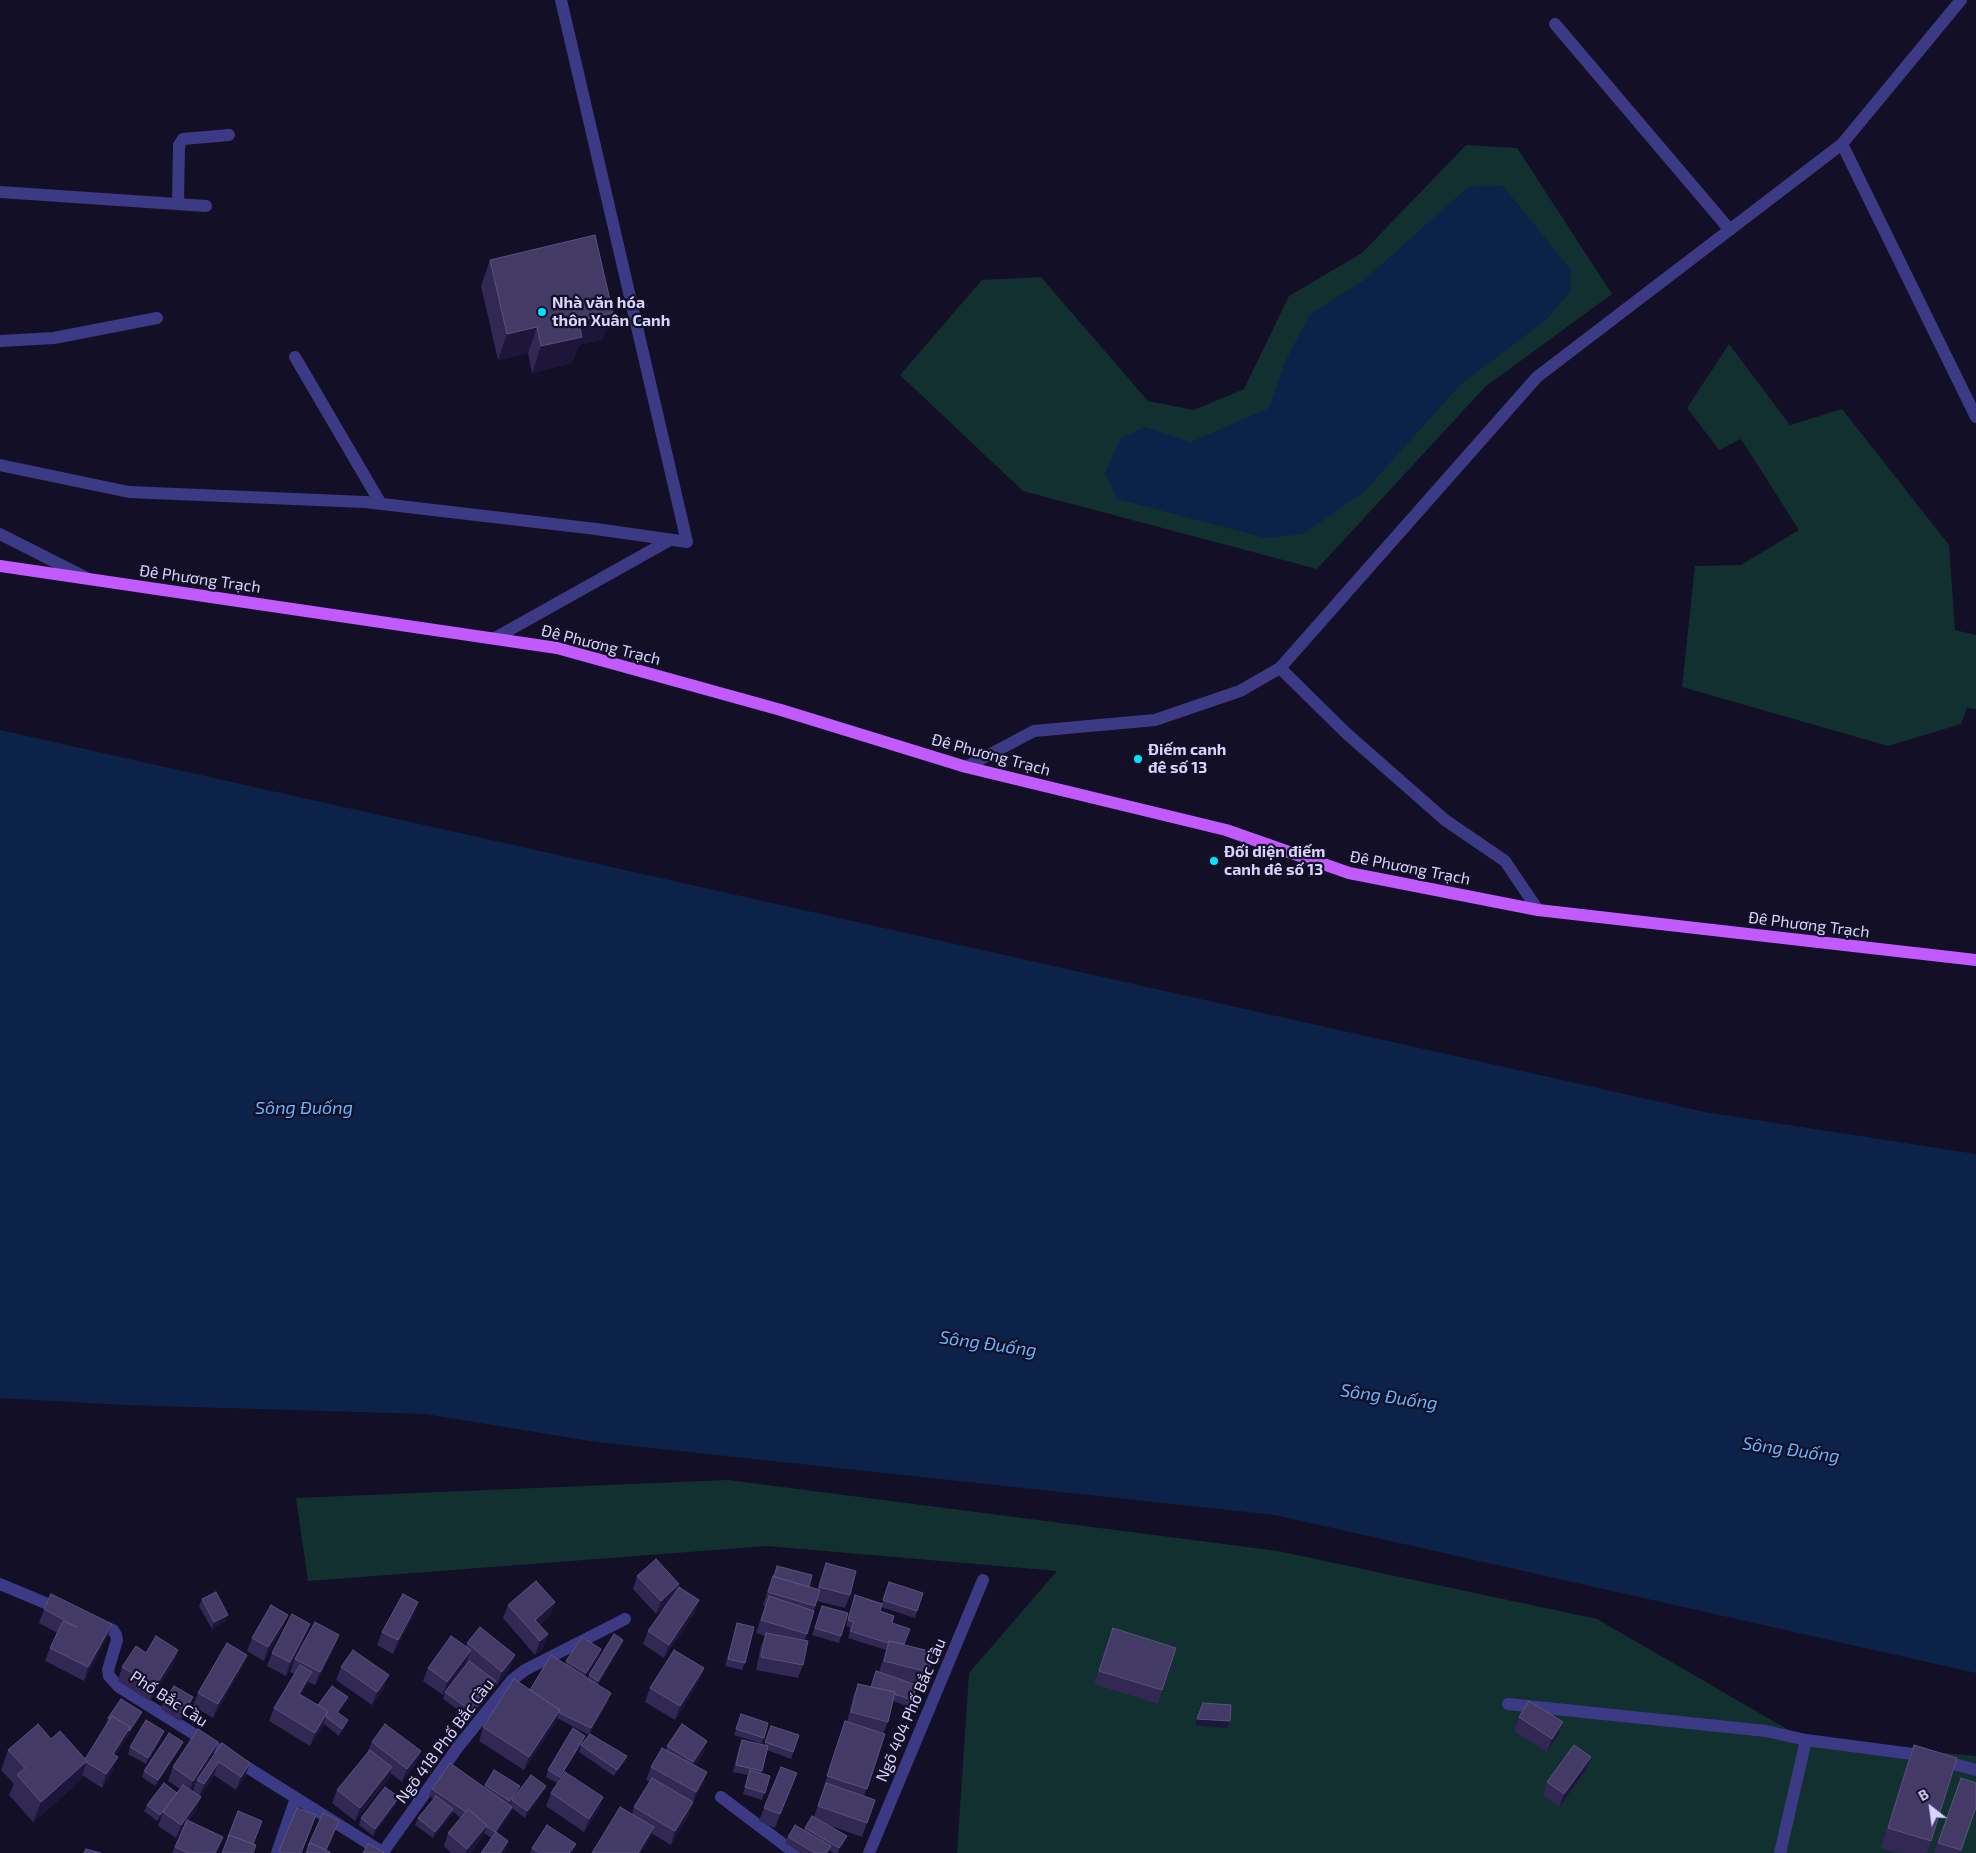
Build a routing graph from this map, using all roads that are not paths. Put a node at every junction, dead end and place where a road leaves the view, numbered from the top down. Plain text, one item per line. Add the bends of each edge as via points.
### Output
1 (561, 0) edge
2 (1961, 0) edge
3 (1555, 24) dead end
4 (229, 135) dead end
5 (1842, 144) junction
6 (0, 192) edge
7 (178, 204) junction
8 (206, 206) dead end
9 (1730, 230) junction
10 (157, 318) dead end
11 (0, 341) edge
12 (295, 356) dead end
13 (1976, 417) edge
14 (0, 464) edge
15 (381, 504) junction
16 (0, 534) edge
17 (670, 540) junction
18 (0, 566) edge
19 (88, 579) junction
20 (495, 638) junction
21 (1280, 668) junction
22 (966, 767) junction
23 (1538, 910) junction
24 (1976, 960) edge
25 (983, 1580) dead end
26 (0, 1584) edge
27 (625, 1619) dead end
28 (1508, 1704) dead end
29 (1806, 1740) junction
30 (1976, 1770) edge
31 (721, 1797) dead end
32 (296, 1798) junction
33 (277, 1853) edge
34 (383, 1853) edge
35 (795, 1853) edge
36 (869, 1853) edge
37 (1780, 1853) edge

1 - 17 street via 688,542
2 - 5 street
3 - 9 street
4 - 7 street via 183,139 179,145
5 - 9 street
5 - 13 street
6 - 7 street
7 - 8 street
9 - 21 street via 1537,376
10 - 11 street via 54,338
12 - 15 street
14 - 15 street via 130,492
15 - 17 street
16 - 19 street
17 - 20 street
18 - 19 main road, Đê Phương Trạch
19 - 20 main road, Đê Phương Trạch
20 - 22 main road, Đê Phương Trạch via 557,648 781,710
21 - 22 street via 1240,691 1155,720 1034,731
21 - 23 street via 1346,733 1445,820 1505,861
22 - 23 main road, Đê Phương Trạch via 1226,830 1349,874
23 - 24 main road, Đê Phương Trạch
25 - 36 street, Ngõ 404 Phố Bắc Cầu
26 - 32 street, Phố Bắc Cầu via 113,1630 117,1640 108,1670 119,1687
27 - 34 street, Ngõ 418 Phố Bắc Cầu via 525,1670 512,1680 458,1747
28 - 29 street via 1728,1726
29 - 30 street via 1920,1755
29 - 37 street
31 - 35 street
32 - 33 street
32 - 34 street, Phố Bắc Cầu

